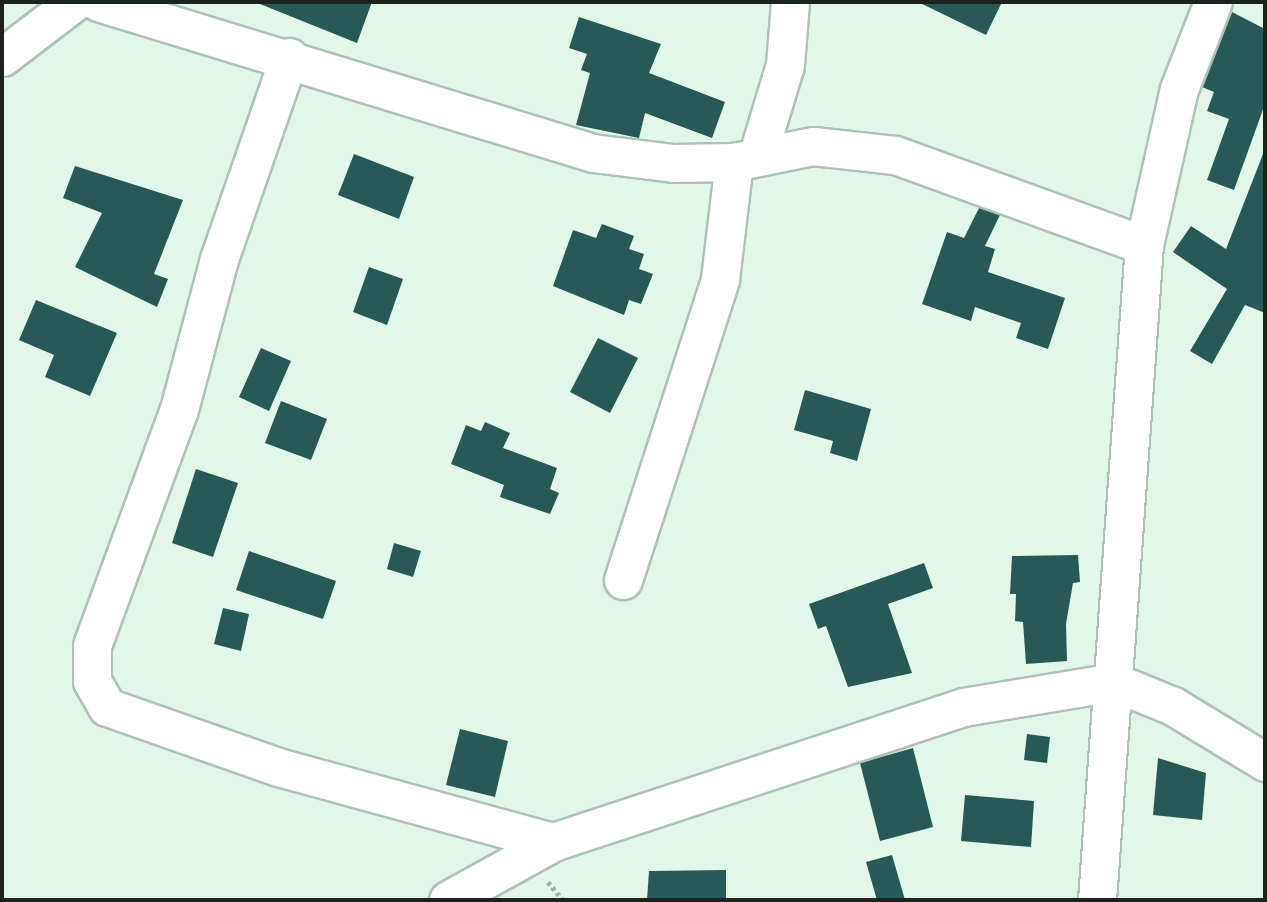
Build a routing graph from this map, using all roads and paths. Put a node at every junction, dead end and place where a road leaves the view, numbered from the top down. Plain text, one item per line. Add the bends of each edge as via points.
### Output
1 (74, 2) edge
2 (98, 2) edge
3 (790, 2) edge
4 (1213, 2) edge
5 (2, 57) edge
6 (289, 57) junction
7 (745, 160) junction
8 (1144, 245) junction
9 (623, 580) dead end
10 (1114, 682) junction
11 (1265, 762) edge
12 (553, 842) junction
13 (448, 900) edge
14 (1097, 900) edge

1 - 5 street
2 - 6 street
3 - 7 street via 785,65
4 - 8 street via 1179,89
6 - 7 street via 593,153 673,163
6 - 12 street via 219,259 179,409 92,646 92,681 107,708 278,767
7 - 8 street via 813,146 895,155
7 - 9 street via 720,279
8 - 10 street
10 - 11 street via 1173,706
10 - 12 street via 963,707 827,747
10 - 14 street
12 - 13 street

